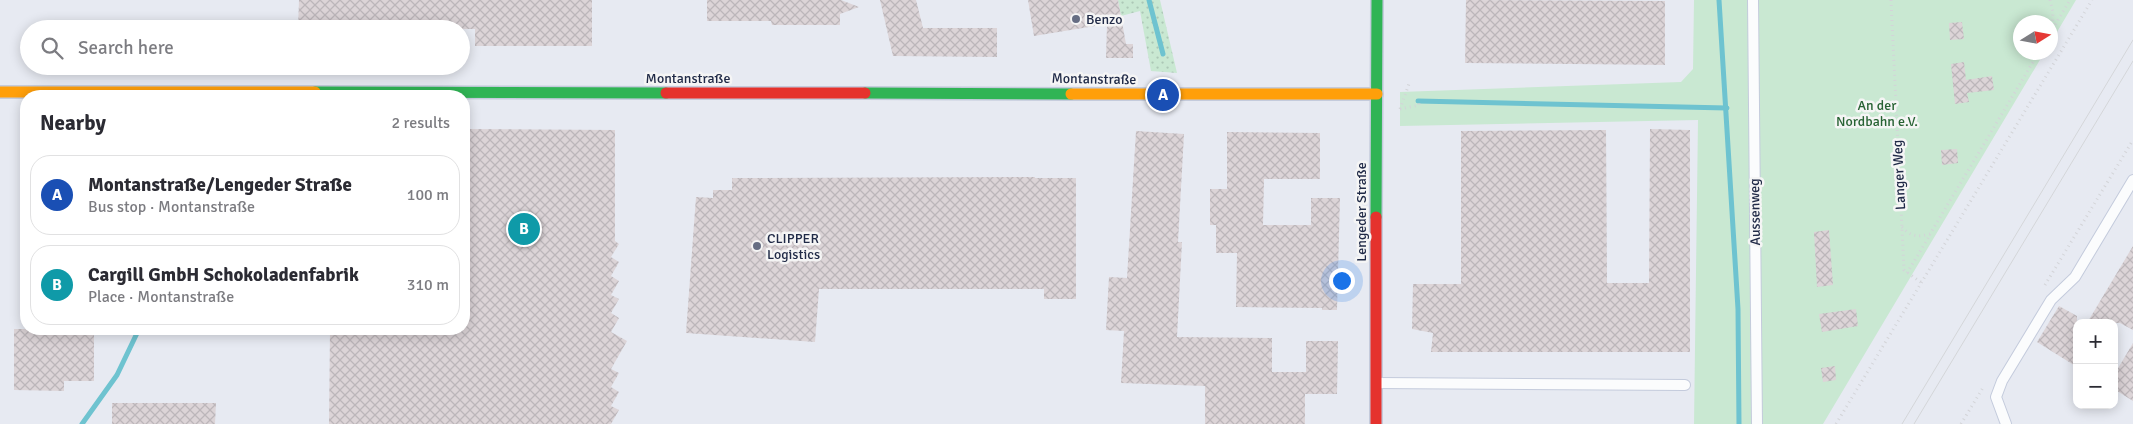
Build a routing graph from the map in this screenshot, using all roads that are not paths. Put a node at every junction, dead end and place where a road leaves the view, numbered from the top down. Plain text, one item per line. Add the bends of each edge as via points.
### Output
1 (1377, 0) edge
2 (1753, 0) edge
3 (0, 92) edge
4 (20, 92) edge
5 (470, 93) edge
6 (1377, 94) junction
7 (2133, 180) edge
8 (1376, 384) junction
9 (1685, 385) dead end
10 (1376, 424) edge
11 (1757, 424) edge
12 (2006, 424) edge

1 - 6 street, Lengeder Straße
2 - 11 lane, Aussenweg
3 - 4 street, Montanstraße
5 - 6 street, Montanstraße
6 - 8 street, Lengeder Straße
7 - 12 lane via 2074,277 2050,300 2002,381 1996,396
8 - 9 lane
8 - 10 street, Lengeder Straße

